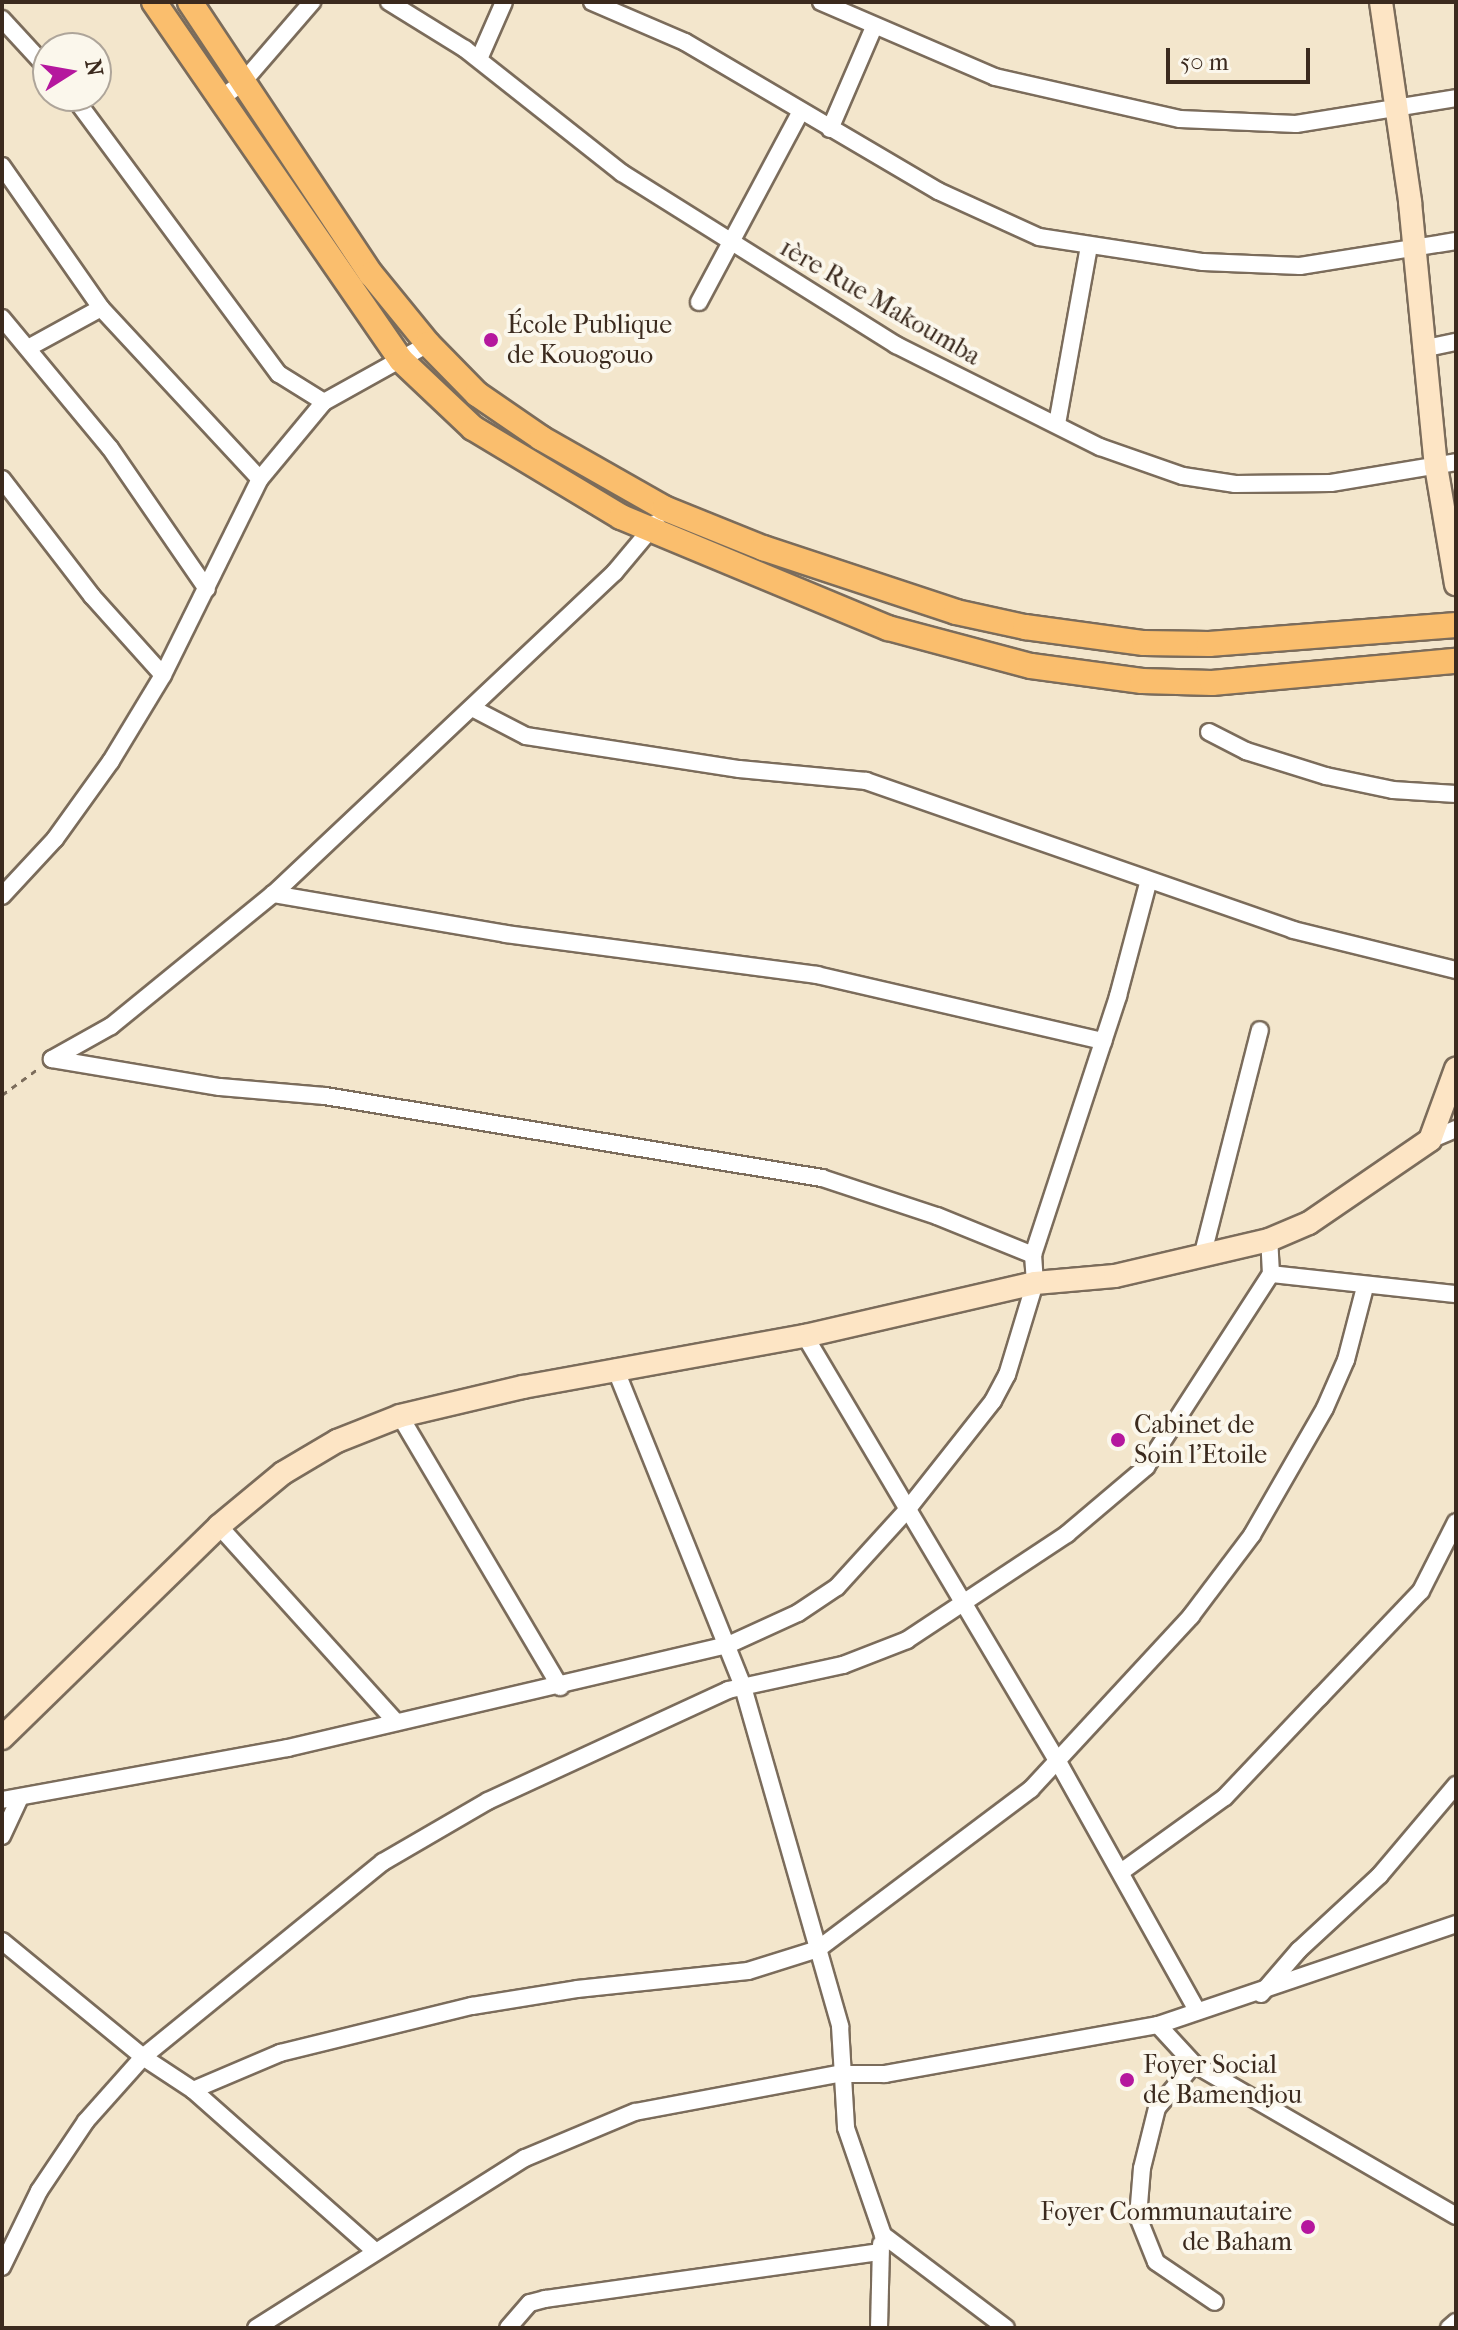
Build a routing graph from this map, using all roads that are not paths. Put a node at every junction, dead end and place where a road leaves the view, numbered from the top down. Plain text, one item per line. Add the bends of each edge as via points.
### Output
1 (154, 2) edge
2 (190, 2) edge
3 (312, 2) edge
4 (389, 2) edge
5 (504, 2) edge
6 (592, 2) edge
7 (821, 2) edge
8 (1381, 2) edge
9 (2, 19) edge
10 (874, 27) junction
11 (32, 52) edge
12 (479, 59) junction
13 (243, 82) junction
14 (1456, 98) edge
15 (219, 100) junction
16 (1399, 107) junction
17 (85, 112) edge
18 (800, 113) junction
19 (830, 129) junction
20 (2, 166) edge
21 (729, 240) junction
22 (1456, 241) edge
23 (1089, 246) junction
24 (1415, 250) junction
25 (699, 302) dead end
26 (101, 308) junction
27 (2, 318) edge
28 (1456, 342) edge
29 (428, 344) junction
30 (28, 348) junction
31 (1422, 349) junction
32 (401, 360) junction
33 (324, 402) junction
34 (1057, 424) junction
35 (1446, 464) edge
36 (2, 479) edge
37 (260, 479) junction
38 (664, 508) junction
39 (651, 531) junction
40 (1456, 584) edge
41 (207, 589) junction
42 (1456, 625) edge
43 (1456, 661) edge
44 (163, 675) junction
45 (472, 708) junction
46 (1209, 732) dead end
47 (1456, 794) edge
48 (1148, 883) junction
49 (273, 894) junction
50 (2, 896) edge
51 (1456, 970) edge
52 (1260, 1030) dead end
53 (1103, 1041) junction
54 (1456, 1069) edge
55 (1456, 1129) edge
56 (1430, 1140) junction
57 (1269, 1240) junction
58 (1033, 1255) junction
59 (1202, 1257) junction
60 (1271, 1274) junction
61 (1035, 1283) junction
62 (1365, 1287) junction
63 (1456, 1294) edge
64 (805, 1336) junction
65 (615, 1368) junction
66 (400, 1416) junction
67 (907, 1510) junction
68 (1456, 1522) edge
69 (219, 1526) junction
70 (965, 1602) junction
71 (728, 1645) junction
72 (560, 1687) junction
73 (743, 1687) junction
74 (396, 1722) junction
75 (2, 1738) edge
76 (1056, 1758) junction
77 (1456, 1785) edge
78 (10, 1800) edge
79 (2, 1836) edge
80 (1121, 1872) junction
81 (1456, 1924) edge
82 (2, 1941) edge
83 (818, 1949) junction
84 (1259, 1995) junction
85 (1196, 2008) junction
86 (1158, 2025) junction
87 (143, 2057) junction
88 (1194, 2064) junction
89 (839, 2074) junction
90 (193, 2090) junction
91 (1456, 2216) edge
92 (881, 2243) junction
93 (376, 2252) junction
94 (2, 2267) edge
95 (1215, 2302) dead end
96 (1456, 2322) edge
97 (256, 2328) edge
98 (508, 2328) edge
99 (879, 2328) edge
100 (1006, 2328) edge
101 (1449, 2328) edge

1 - 15 main road
2 - 13 main road
3 - 13 street
4 - 12 street, 1ère Rue Makoumba
5 - 12 street
6 - 18 street via 685,42
7 - 10 street
8 - 16 street
9 - 11 street
10 - 16 street via 1036,89 1180,119 1296,124
10 - 19 street
12 - 21 street, 1ère Rue Makoumba via 622,173
13 - 15 street
13 - 29 main road via 371,274
14 - 16 street
15 - 32 main road
16 - 24 street
17 - 33 street via 279,374
18 - 19 street
18 - 21 street
19 - 23 street via 999,222 1039,237
20 - 26 street
21 - 25 street
21 - 34 street, 1ère Rue Makoumba via 896,345
22 - 24 street
23 - 24 street via 1203,262 1300,266
23 - 34 street
24 - 31 street
26 - 30 street
26 - 37 street
27 - 30 street
28 - 31 street
29 - 32 street
29 - 38 main road via 477,394 541,438
30 - 41 street via 110,448
31 - 35 street
32 - 33 street
32 - 39 main road via 473,428 558,483
33 - 37 street
34 - 35 street, 1ère Rue Makoumba via 1152,467 1205,481 1331,483
35 - 40 street
36 - 44 street via 92,596
37 - 41 street
38 - 39 street
38 - 42 main road via 944,608 1025,627 1144,643 1209,644
39 - 43 main road via 888,628 1031,666 1142,681 1212,683
39 - 45 street
41 - 44 street
44 - 50 street via 74,813
45 - 48 street via 526,736 723,767 866,781
45 - 49 street
46 - 47 street via 1246,751 1326,776 1393,790
48 - 51 street via 1293,930
48 - 53 street
49 - 53 street via 506,934 817,975
49 - 58 street via 111,1026 52,1059 220,1087 325,1096 822,1178
52 - 59 street
53 - 58 street
54 - 56 street
55 - 56 street
56 - 57 street via 1309,1223
57 - 59 street
57 - 60 street
58 - 61 street
59 - 61 street via 1115,1276
60 - 62 street
60 - 70 street via 1146,1467 1067,1534
61 - 64 street
61 - 67 street via 1007,1375 993,1401
62 - 63 street
62 - 76 street via 1346,1360 1325,1408 1252,1535 1191,1616
64 - 65 street
64 - 67 street
65 - 66 street
65 - 71 street
66 - 69 street via 337,1441 283,1473
66 - 72 street
67 - 70 street
67 - 71 street via 837,1587 798,1613
68 - 80 street via 1421,1591 1225,1797
69 - 74 street
69 - 75 street
70 - 73 street via 907,1640 843,1665
70 - 76 street
71 - 72 street
71 - 73 street
72 - 74 street via 502,1695
73 - 83 street
73 - 87 street via 488,1801 383,1862
74 - 78 street
76 - 80 street
76 - 83 street via 1031,1789
77 - 84 street via 1380,1875
78 - 79 street
80 - 85 street
81 - 84 street
82 - 87 street
83 - 89 street via 840,2026
83 - 90 street via 748,1971 472,2006 280,2053
84 - 85 street
85 - 86 street
86 - 88 street
86 - 89 street via 885,2074
87 - 90 street
87 - 94 street via 86,2121 39,2191
88 - 91 street
88 - 95 street via 1157,2108 1142,2168 1138,2217 1156,2262
89 - 92 street via 855,2165
89 - 93 street via 635,2112 580,2133 525,2158
90 - 93 street
92 - 98 street via 545,2299 530,2303
92 - 99 street
92 - 100 street
93 - 97 street
96 - 101 street

